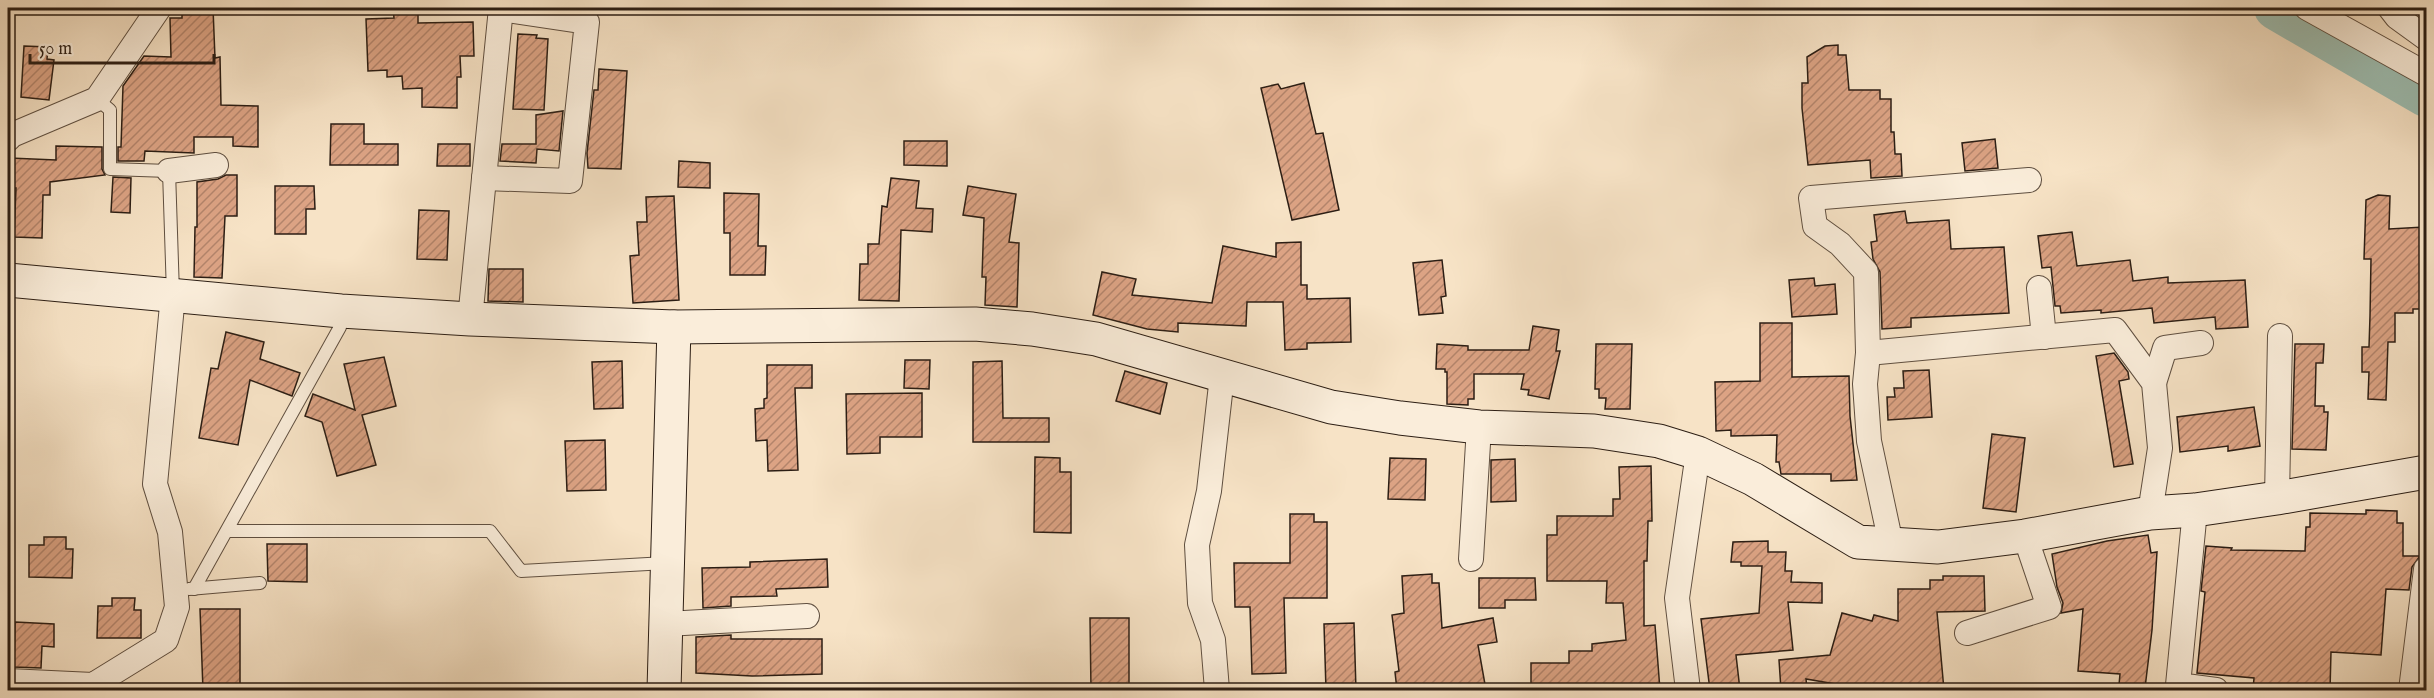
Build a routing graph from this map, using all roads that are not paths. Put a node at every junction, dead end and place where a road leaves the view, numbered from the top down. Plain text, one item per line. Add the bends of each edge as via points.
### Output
1 (159, 8) edge
2 (501, 8) edge
3 (2307, 8) edge
4 (2390, 8) edge
5 (2427, 38) edge
6 (2424, 69) edge
7 (97, 99) junction
8 (8, 139) edge
9 (216, 165) dead end
10 (169, 171) junction
11 (484, 178) junction
12 (2029, 180) dead end
13 (8, 280) edge
14 (2039, 288) dead end
15 (173, 295) junction
16 (341, 311) junction
17 (470, 320) junction
18 (674, 327) junction
19 (2280, 336) dead end
20 (2044, 337) junction
21 (2201, 343) dead end
22 (1868, 353) junction
23 (1222, 376) junction
24 (2154, 383) junction
25 (1479, 427) junction
26 (1698, 453) junction
27 (2427, 472) edge
28 (2277, 498) junction
29 (2194, 510) junction
30 (2150, 513) junction
31 (227, 531) junction
32 (2025, 536) junction
33 (1891, 544) junction
34 (1471, 559) dead end
35 (666, 563) junction
36 (2427, 569) edge
37 (260, 583) dead end
38 (185, 590) junction
39 (807, 616) dead end
40 (666, 624) junction
41 (1967, 633) dead end
42 (8, 681) edge
43 (664, 690) edge
44 (1216, 690) edge
45 (1688, 690) edge
46 (2216, 690) edge
47 (2411, 690) edge

1 - 7 street
2 - 11 street
2 - 11 street via 587,22 570,182
3 - 6 street
4 - 5 street
7 - 8 street
7 - 10 lane via 110,110 110,169
9 - 10 street
10 - 15 lane
11 - 17 street
12 - 22 street via 1811,198 1815,226 1840,244 1866,272
13 - 15 street
14 - 20 street
15 - 16 street
15 - 38 street via 154,484
16 - 17 street
16 - 31 lane via 340,327
17 - 18 street
18 - 23 street via 975,324 1032,329 1096,339
18 - 35 street
19 - 28 street
20 - 22 street
20 - 24 street via 2115,330
21 - 24 street via 2165,348
22 - 33 street via 1865,384 1869,441
23 - 25 street via 1331,407
23 - 44 street via 1209,491 1197,545 1200,603 1213,640
24 - 30 street via 2160,448
25 - 26 street via 1594,431 1659,441
25 - 34 street
26 - 33 street via 1753,479 1858,542
26 - 45 street via 1677,598
27 - 28 street
28 - 29 street
29 - 30 street
29 - 46 street via 2178,685
30 - 32 street
31 - 35 lane via 490,531 521,571
31 - 38 lane
32 - 33 street via 1938,547
32 - 41 street via 2049,607
35 - 40 street
36 - 47 street
37 - 38 lane
38 - 42 street via 166,640 93,685
39 - 40 street
40 - 43 street

